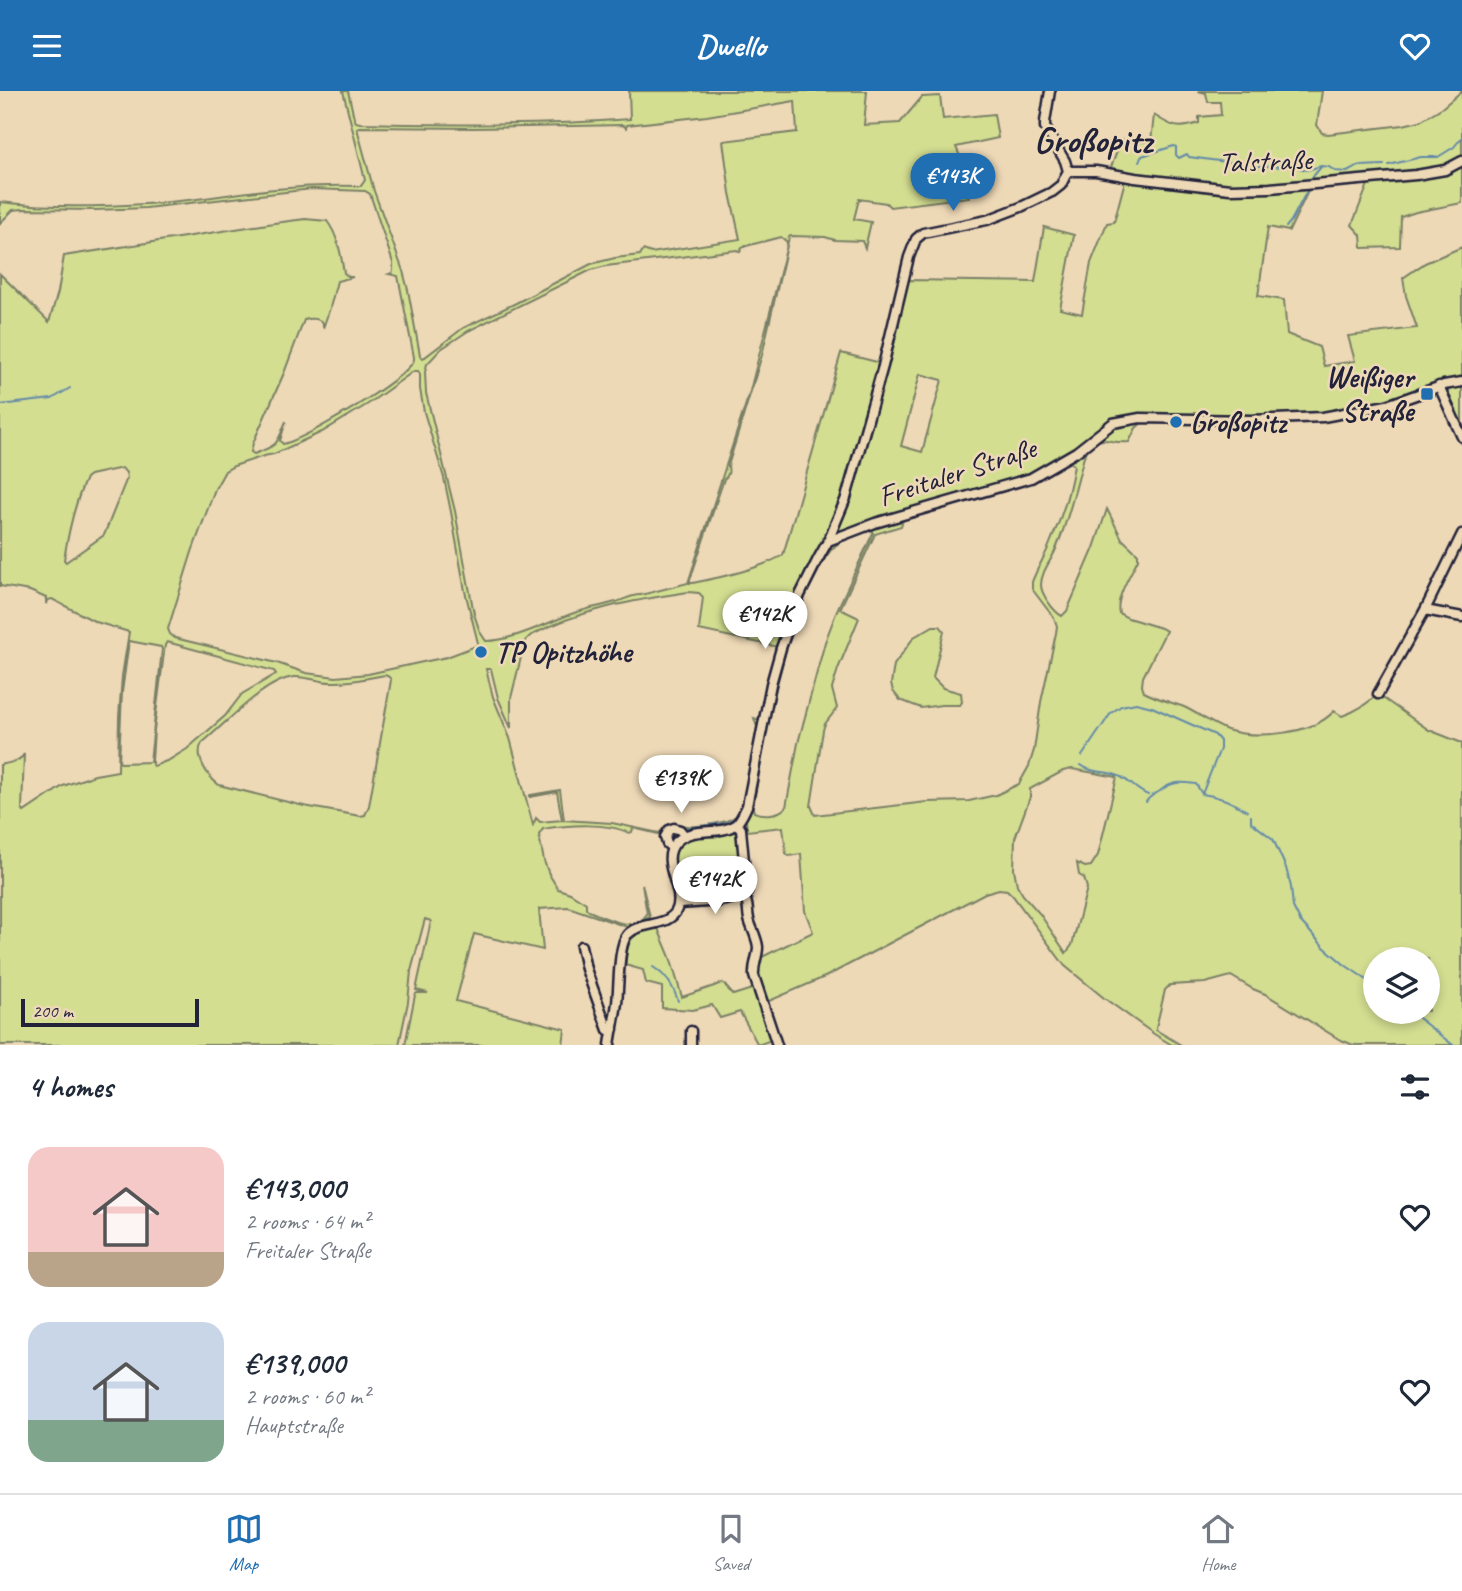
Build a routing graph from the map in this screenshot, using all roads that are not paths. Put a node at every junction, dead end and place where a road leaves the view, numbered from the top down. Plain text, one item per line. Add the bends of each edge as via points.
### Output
1 (1050, 91) edge
2 (1462, 161) edge
3 (1068, 171) junction
4 (1462, 382) edge
5 (1439, 387) junction
6 (1462, 437) edge
7 (1462, 534) edge
8 (828, 541) junction
9 (1425, 610) junction
10 (1462, 617) edge
11 (1378, 694) dead end
12 (737, 824) junction
13 (684, 835) junction
14 (672, 848) junction
15 (744, 896) junction
16 (679, 904) junction
17 (581, 946) dead end
18 (613, 1029) junction
19 (691, 1031) dead end
20 (610, 1045) edge
21 (691, 1045) edge
22 (777, 1045) edge

1 - 3 street via 1045,127
2 - 3 street, Talstraße via 1445,170 1416,175 1270,188 1230,189
3 - 8 street, Freitaler Straße via 1061,185 1043,197 987,221 923,233 916,239 852,482
4 - 5 street, Freitaler Straße
5 - 6 street
5 - 8 street, Freitaler Straße via 1387,405 1323,418 1119,421 1031,478
7 - 9 street
8 - 12 street, Freitaler Straße via 800,596 781,648 747,806
9 - 10 street
9 - 11 street
12 - 13 street
12 - 15 street via 747,888
13 - 14 street
13 - 14 street via 669,830 665,837
14 - 16 street
15 - 16 street
15 - 22 street via 757,943 754,976
16 - 18 street via 671,918 625,937
17 - 18 street via 608,1030
18 - 20 street
19 - 21 street

